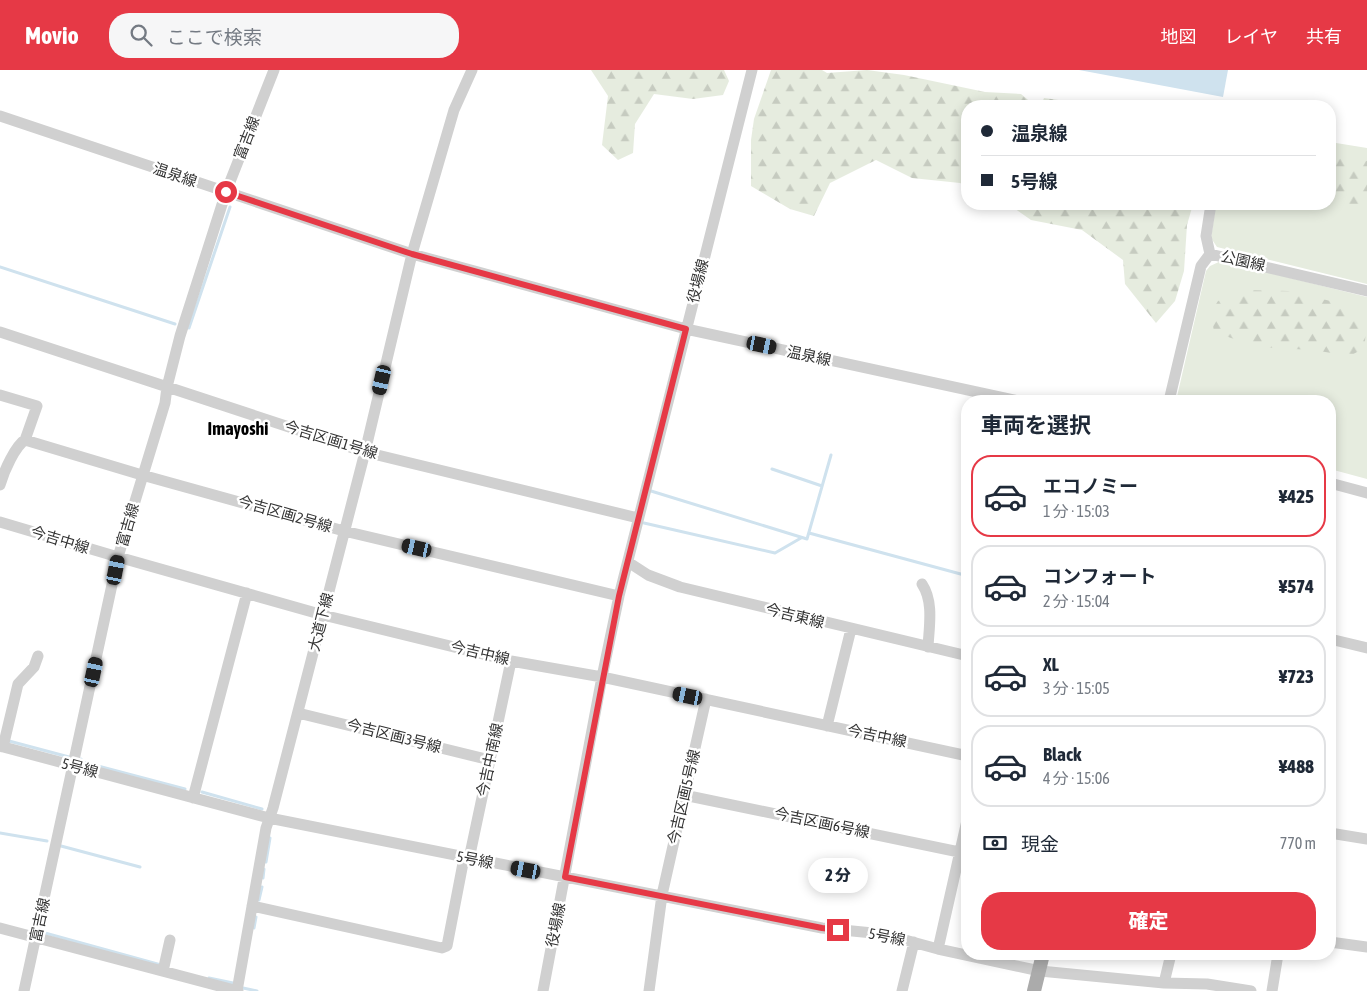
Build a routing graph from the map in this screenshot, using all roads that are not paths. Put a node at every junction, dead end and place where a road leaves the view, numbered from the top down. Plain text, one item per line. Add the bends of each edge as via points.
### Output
1 (274, 70) edge
2 (472, 70) edge
3 (752, 70) edge
4 (0, 116) edge
5 (226, 192) junction
6 (1210, 210) edge
7 (412, 254) junction
8 (1210, 254) junction
9 (1367, 291) edge
10 (686, 329) junction
11 (0, 332) edge
12 (167, 387) junction
13 (0, 394) edge
14 (991, 395) edge
15 (1170, 395) edge
16 (26, 439) junction
17 (365, 452) junction
18 (142, 475) junction
19 (0, 484) edge
20 (1336, 485) edge
21 (1367, 493) edge
22 (638, 518) junction
23 (0, 522) edge
24 (344, 531) junction
25 (118, 557) junction
26 (628, 562) junction
27 (922, 584) dead end
28 (246, 593) junction
29 (619, 596) junction
30 (323, 615) junction
31 (851, 630) junction
32 (1336, 640) edge
33 (928, 647) junction
34 (1367, 648) edge
35 (961, 654) edge
36 (38, 656) dead end
37 (511, 661) junction
38 (602, 677) junction
39 (706, 699) junction
40 (298, 712) junction
41 (827, 726) junction
42 (1, 747) edge
43 (961, 755) edge
44 (490, 760) junction
45 (74, 766) junction
46 (684, 795) junction
47 (192, 798) junction
48 (269, 818) junction
49 (1336, 833) edge
50 (1367, 839) edge
51 (961, 844) edge
52 (959, 852) junction
53 (466, 858) junction
54 (565, 877) junction
55 (662, 895) junction
56 (252, 906) junction
57 (0, 928) edge
58 (36, 938) junction
59 (170, 940) dead end
60 (914, 942) junction
61 (1336, 943) edge
62 (1367, 947) edge
63 (938, 949) junction
64 (961, 954) edge
65 (991, 960) edge
66 (1042, 960) edge
67 (1170, 960) edge
68 (1277, 960) edge
69 (1040, 970) junction
70 (163, 971) junction
71 (1164, 983) junction
72 (1231, 989) edge
73 (24, 991) edge
74 (237, 991) edge
75 (543, 991) edge
76 (649, 991) edge
77 (902, 991) edge
78 (1034, 991) edge
79 (1250, 991) edge
80 (1272, 991) edge

1 - 5 street, 富吉線
2 - 7 street, 大道下線 via 454,110
3 - 10 street, 役場線
4 - 5 street, 温泉線
5 - 7 street, 温泉線
5 - 12 street, 富吉線
6 - 8 street via 1206,236
7 - 10 street, 温泉線
7 - 17 street, 大道下線
8 - 9 street, 公園線
8 - 15 street, 公園線 via 1201,266
10 - 14 street, 温泉線
10 - 22 street, 役場線
11 - 12 street, 今吉区画1号線
12 - 17 street, 今吉区画1号線
12 - 18 street, 富吉線
13 - 16 street via 37,406
16 - 18 street, 今吉区画2号線
16 - 19 street via 20,443
17 - 22 street, 今吉区画1号線
17 - 24 street, 大道下線
18 - 24 street, 今吉区画2号線
18 - 25 street, 富吉線
20 - 21 street
22 - 26 street, 役場線
23 - 25 street, 今吉中線
24 - 29 street, 今吉区画2号線
24 - 30 street, 大道下線
25 - 28 street, 今吉中線
25 - 45 street, 富吉線
26 - 29 street, 役場線
26 - 31 street, 今吉東線 via 680,587
27 - 33 street via 930,601
28 - 30 street, 今吉中線
28 - 47 street
29 - 38 street, 役場線
30 - 37 street, 今吉中線
30 - 40 street, 大道下線
31 - 33 street, 今吉東線
31 - 41 street
32 - 34 street
33 - 35 street, 今吉東線
36 - 42 street via 34,667 18,684
37 - 38 street, 今吉中線
37 - 44 street, 今吉中南線
38 - 39 street, 今吉中線
38 - 54 street, 役場線
39 - 41 street, 今吉中線
39 - 46 street, 今吉区画5号線
40 - 44 street, 今吉区画3号線
40 - 48 street, 大道下線
41 - 43 street, 今吉中線
42 - 45 street, 5号線
44 - 53 street, 今吉中南線
45 - 47 street, 5号線
45 - 58 street, 富吉線
46 - 52 street, 今吉区画6号線
46 - 55 street, 今吉区画5号線
47 - 48 street, 5号線
48 - 53 street, 5号線
48 - 56 street, 大道下線
49 - 50 street
51 - 52 street
52 - 63 street
53 - 54 street, 5号線
53 - 56 street, 今吉中南線 via 447,946 442,948
54 - 55 street, 5号線
54 - 75 street, 役場線
55 - 60 street, 5号線 via 822,928 883,934
55 - 76 street, 今吉区画5号線
56 - 74 street, 大道下線
57 - 58 street
58 - 70 street
58 - 73 street, 富吉線
59 - 70 street
60 - 63 street, 5号線
60 - 77 street
61 - 62 street
63 - 64 street, 5号線
65 - 69 street, 5号線
66 - 69 main road
67 - 71 street
68 - 80 street
69 - 71 street, 5号線
69 - 78 main road
70 - 74 street
71 - 72 street, 5号線 via 1207,984
72 - 79 street, 5号線

